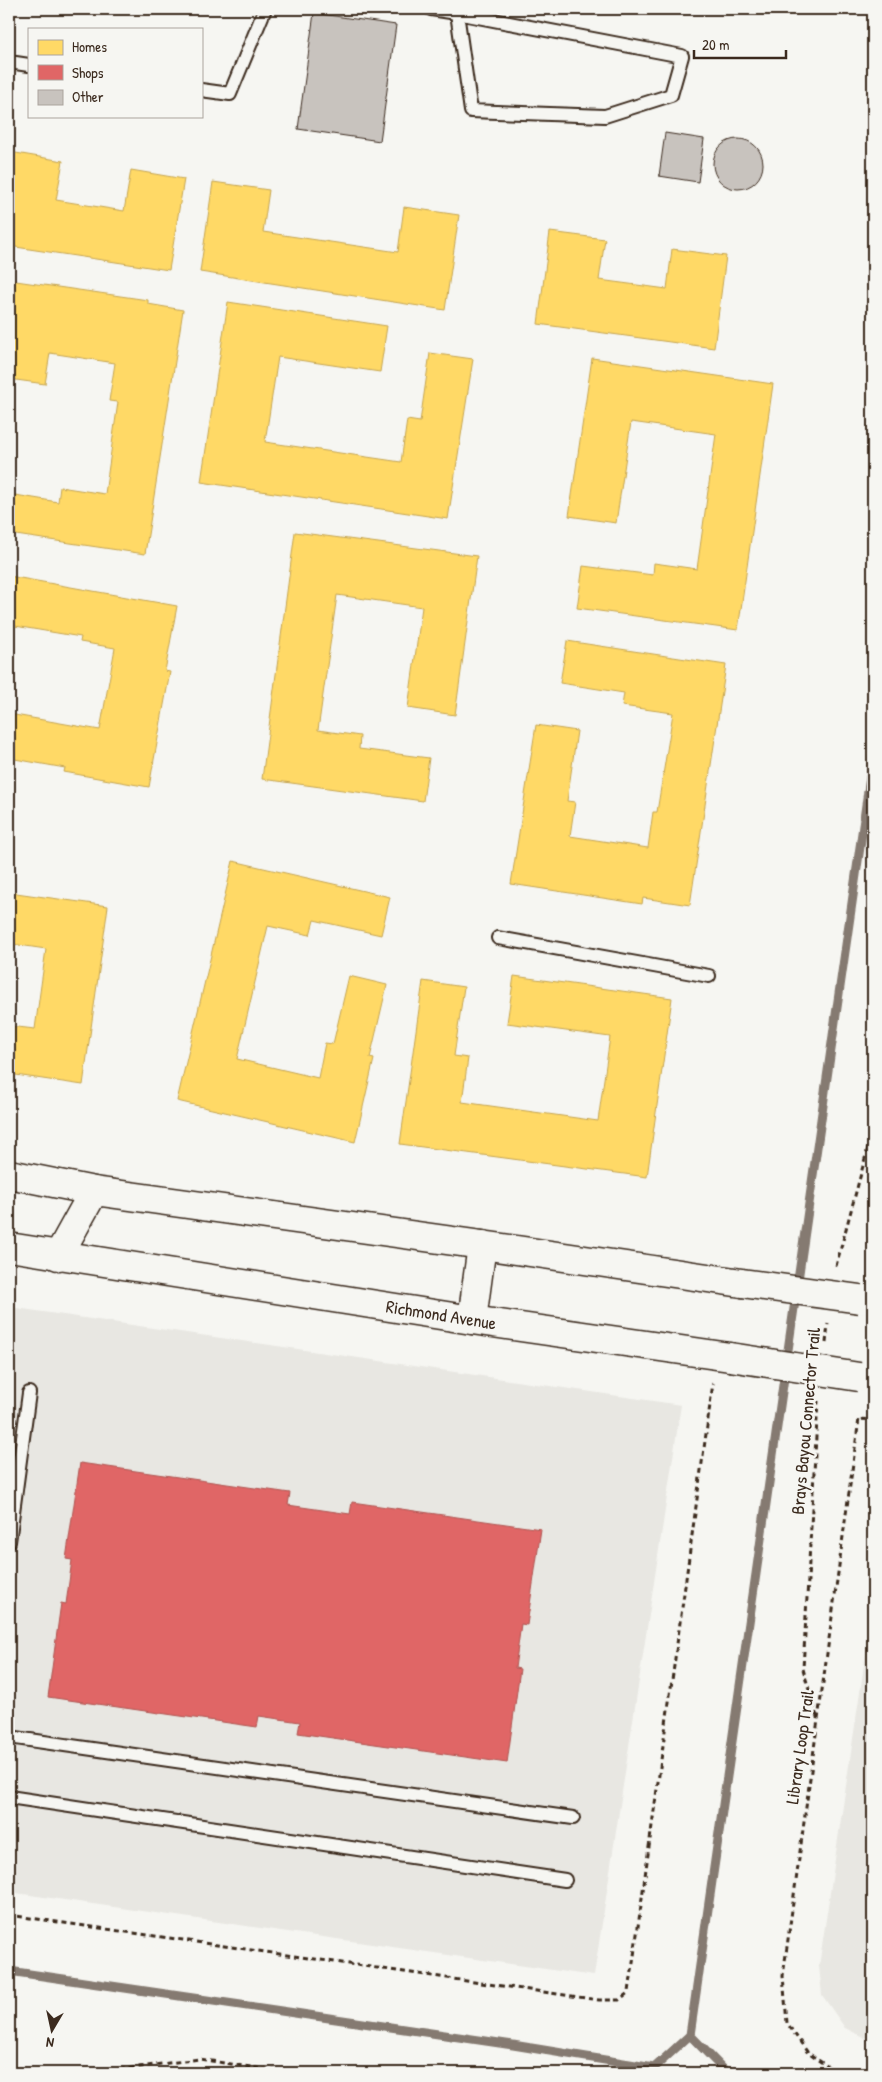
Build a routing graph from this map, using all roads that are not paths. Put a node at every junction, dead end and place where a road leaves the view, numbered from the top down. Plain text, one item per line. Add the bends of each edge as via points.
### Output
1 (264, 9) edge
2 (431, 9) edge
3 (457, 13) junction
4 (9, 62) edge
5 (28, 65) edge
6 (202, 90) edge
7 (498, 938) dead end
8 (709, 976) dead end
9 (9, 1174) edge
10 (94, 1191) junction
11 (482, 1245) junction
12 (9, 1247) edge
13 (58, 1256) junction
14 (866, 1300) edge
15 (472, 1320) junction
16 (866, 1378) edge
17 (29, 1394) dead end
18 (9, 1542) edge
19 (9, 1737) edge
20 (9, 1797) edge
21 (573, 1818) dead end
22 (565, 1880) dead end

1 - 6 lane via 230,94
2 - 3 lane
3 - 3 lane via 682,56 671,95 606,116 471,111
4 - 5 lane
7 - 8 lane
9 - 10 main road
10 - 11 main road
10 - 13 main road
11 - 14 main road, bridge
11 - 15 main road
12 - 13 main road, Richmond Avenue
13 - 15 main road, Richmond Avenue
15 - 16 main road, Richmond Avenue, bridge
17 - 18 lane
19 - 21 lane
20 - 22 lane

